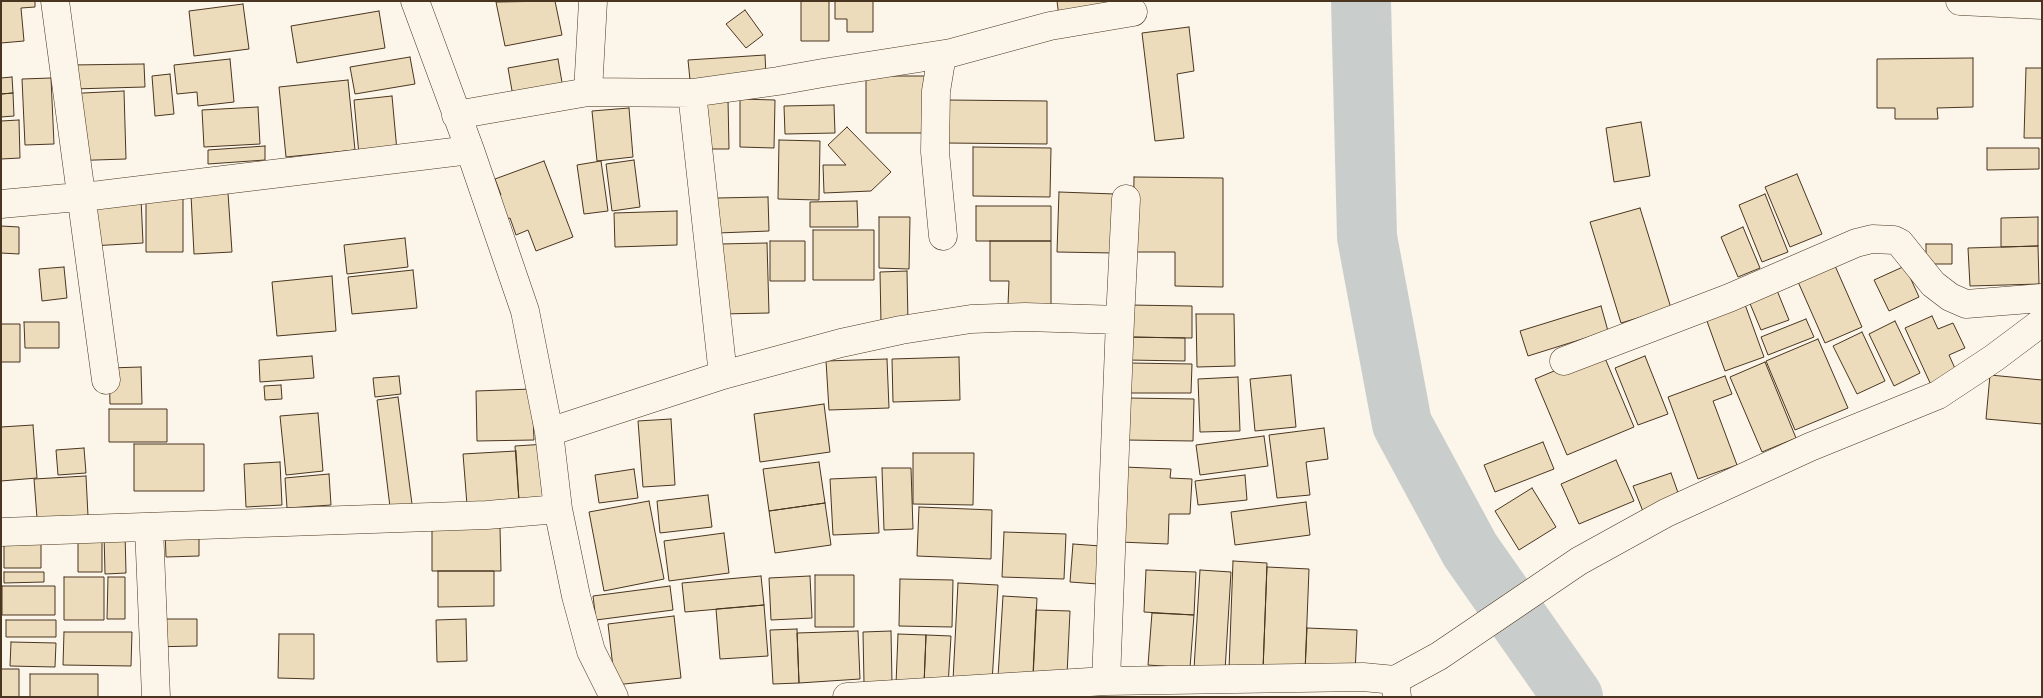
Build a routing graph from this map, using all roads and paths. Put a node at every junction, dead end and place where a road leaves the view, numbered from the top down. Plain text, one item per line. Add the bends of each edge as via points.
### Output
1 (55, 1) edge
2 (415, 1) edge
3 (593, 1) edge
4 (1960, 1) edge
5 (2042, 5) edge
6 (1132, 12) dead end
7 (942, 55) junction
8 (588, 92) junction
9 (692, 93) junction
10 (456, 115) junction
11 (470, 150) junction
12 (83, 197) junction
13 (1126, 199) dead end
14 (1, 204) edge
15 (943, 236) dead end
16 (2042, 298) edge
17 (1120, 320) junction
18 (2042, 322) edge
19 (1564, 361) dead end
20 (722, 375) junction
21 (106, 380) dead end
22 (550, 432) junction
23 (558, 509) junction
24 (149, 527) junction
25 (1, 532) edge
26 (1106, 681) junction
27 (1396, 688) edge
28 (156, 697) edge
29 (614, 697) edge
30 (847, 697) edge

1 - 12 street
2 - 10 street
3 - 8 street
4 - 5 street
6 - 7 street via 1050,26
7 - 9 street
7 - 15 street via 936,91 935,152
8 - 9 street
8 - 10 street
9 - 20 street
10 - 11 street
11 - 12 street
11 - 22 street via 525,311
12 - 14 street
12 - 21 street
13 - 17 street
16 - 19 street via 1966,304 1933,284 1900,243 1872,239
17 - 20 street via 971,319 841,343
17 - 26 street
18 - 27 street via 1938,396 1792,455 1666,513 1579,561
20 - 22 street
22 - 23 street
23 - 24 street via 487,515
23 - 29 street via 591,650
24 - 25 street
24 - 28 street
26 - 27 street via 1363,677
26 - 30 street

